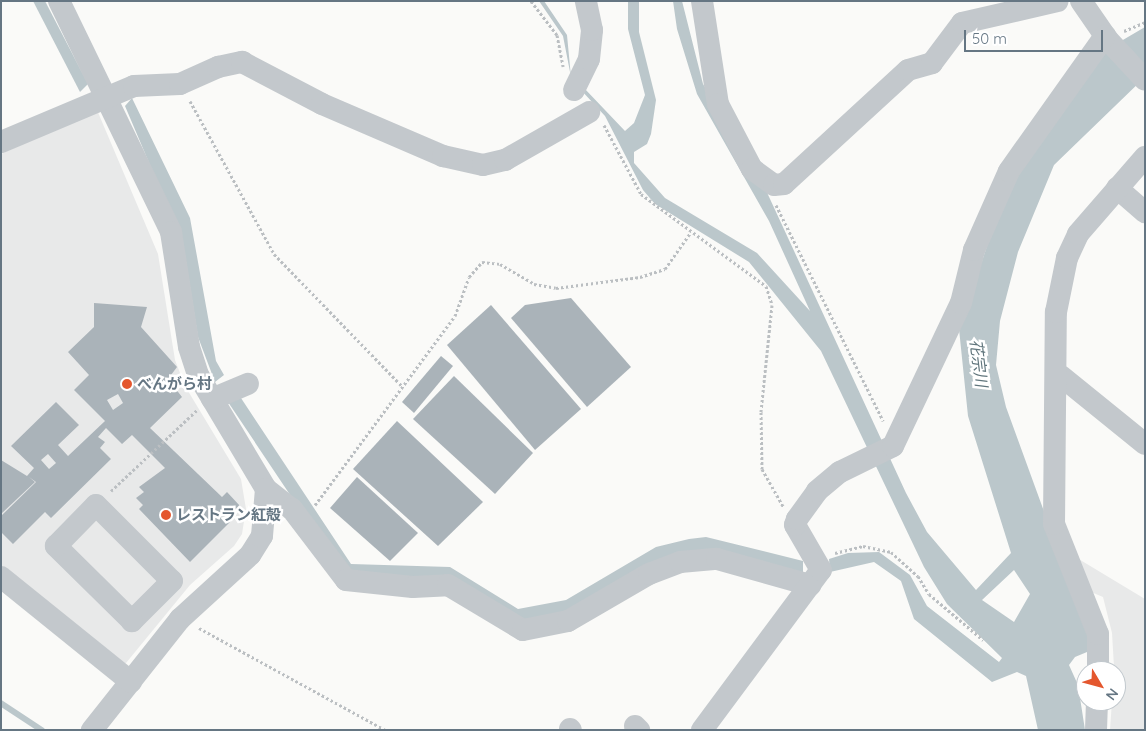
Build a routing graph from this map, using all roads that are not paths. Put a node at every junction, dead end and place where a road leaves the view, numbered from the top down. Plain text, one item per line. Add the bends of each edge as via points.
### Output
1 (59, 1) edge
2 (586, 1) edge
3 (702, 1) edge
4 (1058, 1) edge
5 (1081, 1) edge
6 (1106, 38) junction
7 (1145, 80) edge
8 (574, 90) road end
9 (108, 97) junction
10 (589, 112) road end
11 (1, 142) edge
12 (1145, 157) edge
13 (1118, 188) junction
14 (1145, 212) edge
15 (1061, 376) dead end
16 (248, 384) dead end
17 (207, 402) junction
18 (1142, 438) edge
19 (266, 488) junction
20 (1, 577) edge
21 (810, 585) junction
22 (148, 605) junction
23 (176, 624) junction
24 (1098, 661) edge
25 (131, 682) junction
26 (1097, 711) edge
27 (92, 730) edge
28 (702, 730) edge
29 (1096, 730) edge

1 - 9 street
2 - 8 street via 592,30 589,58
3 - 4 street via 718,104 752,169 770,183 784,184 908,70 932,63 962,23
5 - 6 street
6 - 7 street
6 - 21 street via 1009,171 974,250 961,303 893,446 840,472 817,491 795,525 821,570
9 - 10 street via 134,86 180,84 218,67 242,62 322,104 444,156 483,165 505,160
9 - 11 street
9 - 17 street via 170,232 189,347
12 - 13 street
13 - 14 street
13 - 24 street via 1078,234 1067,258 1055,329 1054,524 1098,634
15 - 18 street
16 - 17 street
17 - 19 street
19 - 21 street via 292,509 346,580 413,587 448,585 523,630 568,621 649,574 680,562 717,559
19 - 23 street via 262,536 250,555
20 - 25 street
21 - 28 street
22 - 22 street via 132,621 56,546 96,505 172,581
22 - 23 street
23 - 25 street
25 - 27 street
26 - 29 street

